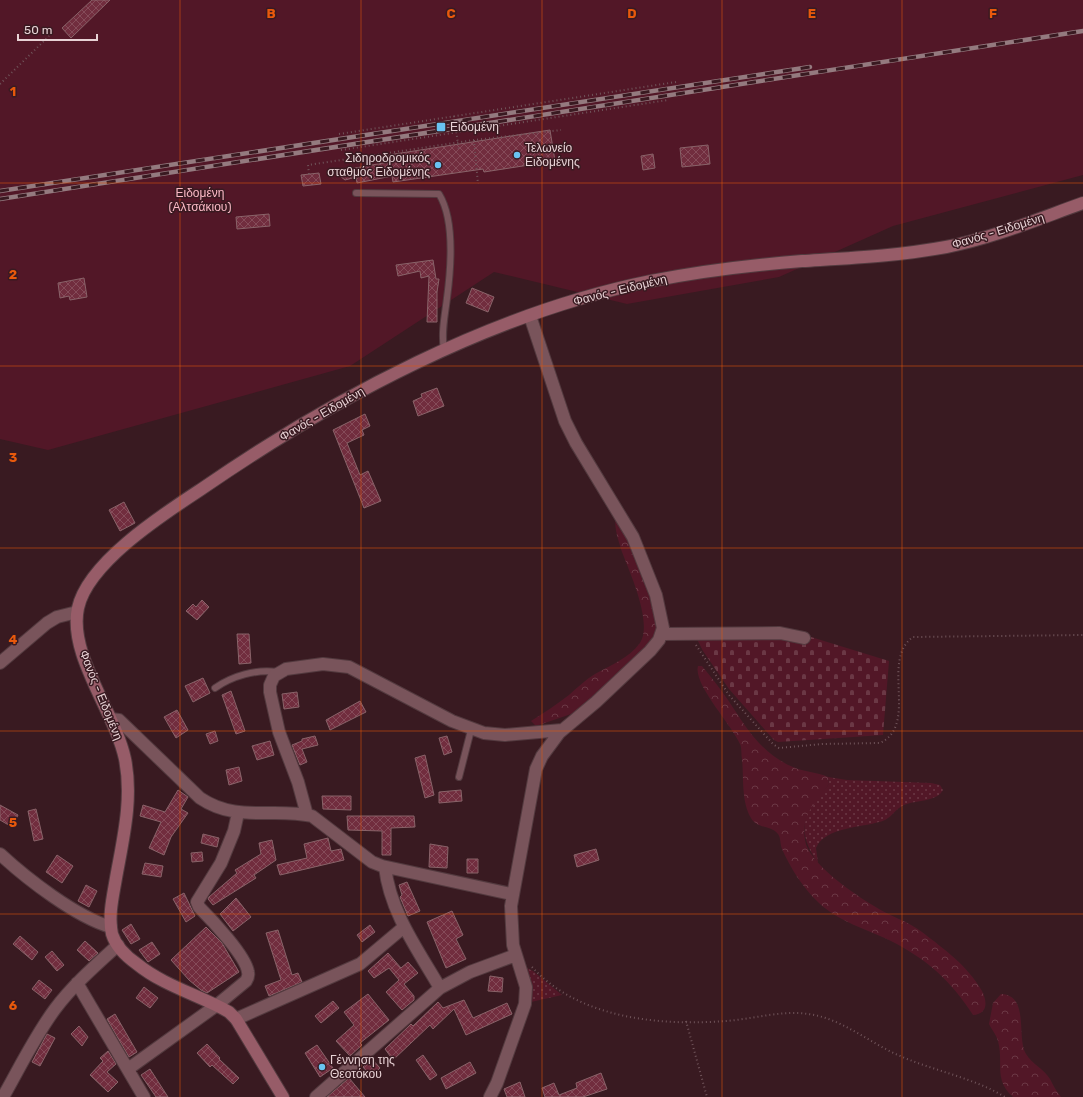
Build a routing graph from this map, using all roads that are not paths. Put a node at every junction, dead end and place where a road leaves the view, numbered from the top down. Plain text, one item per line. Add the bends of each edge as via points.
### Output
1 (356, 194) dead end
2 (1083, 203) edge
3 (530, 316) junction
4 (444, 350) junction
5 (77, 612) junction
6 (662, 634) junction
7 (804, 638) dead end
8 (0, 663) edge
9 (279, 672) junction
10 (215, 688) dead end
11 (111, 719) junction
12 (472, 730) junction
13 (562, 730) junction
14 (459, 777) dead end
15 (238, 813) junction
16 (307, 815) junction
17 (0, 854) edge
18 (385, 867) junction
19 (512, 894) junction
20 (111, 927) junction
21 (404, 927) junction
22 (118, 945) junction
23 (516, 956) junction
24 (77, 983) junction
25 (440, 988) junction
26 (217, 1005) junction
27 (232, 1015) junction
28 (128, 1069) junction
29 (3, 1097) edge
30 (144, 1097) edge
31 (283, 1097) edge
32 (316, 1097) edge
33 (491, 1097) edge

1 - 4 lane via 427,192 439,194 443,200 449,233 450,266 442,334
2 - 3 street, Φανός - Ειδομένη via 998,233 947,246 896,254 692,273 587,296
3 - 4 street, Φανός - Ειδομένη
3 - 6 street via 570,431 623,519 644,562 660,608
4 - 5 street, Φανός - Ειδομένη via 406,367 286,434 160,517 122,548 93,578 81,598
5 - 8 street via 57,617 47,623
5 - 11 street, Φανός - Ειδομένη via 78,635 84,658
6 - 7 street via 780,633
6 - 13 street via 633,668
9 - 10 lane via 241,675
9 - 12 street via 307,665 349,667
9 - 16 street via 270,685 272,705
11 - 15 street via 119,720 200,798 215,807
11 - 20 street, Φανός - Ειδομένη via 125,759 128,796
12 - 13 street via 505,735
12 - 14 lane
13 - 19 street via 549,745 536,769
15 - 16 street
15 - 26 street via 234,831 221,863 196,902 228,940 248,971 246,981
16 - 18 street via 319,820 372,862
17 - 20 street via 20,873 53,896 92,920
18 - 19 street
18 - 21 street via 387,881
19 - 23 street via 512,932
20 - 22 street, Φανός - Ειδομένη
21 - 25 street
21 - 27 street via 360,964
22 - 24 street
22 - 26 street, Φανός - Ειδομένη via 131,959 155,976
23 - 25 street via 470,972
23 - 33 street via 526,987 525,1004
24 - 28 street
24 - 29 street via 43,1027
25 - 32 street
26 - 27 street, Φανός - Ειδομένη
26 - 28 street
27 - 31 street
28 - 30 street

